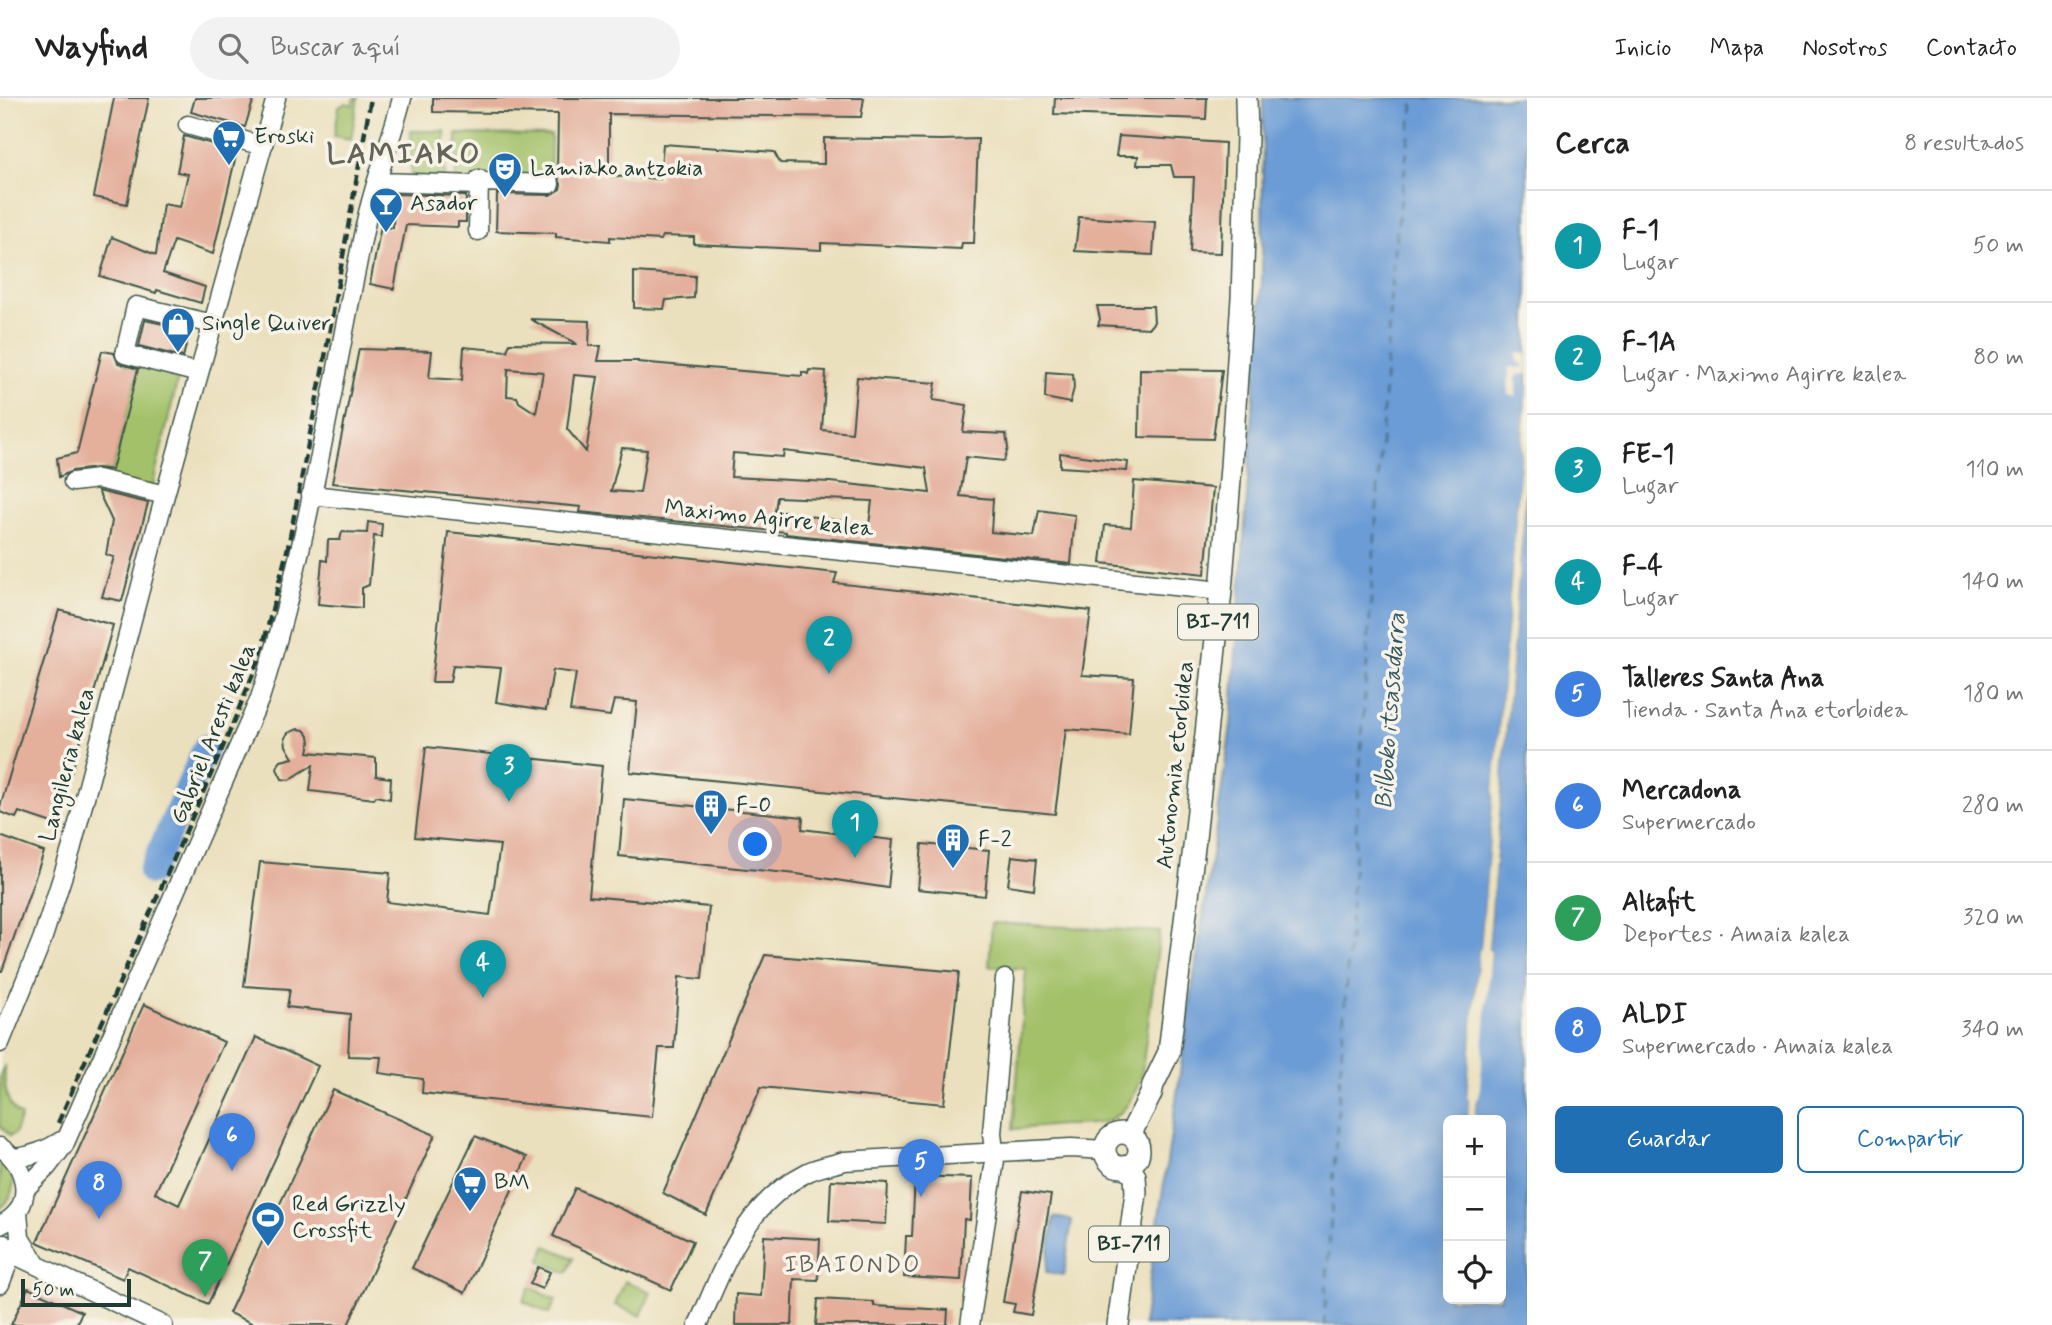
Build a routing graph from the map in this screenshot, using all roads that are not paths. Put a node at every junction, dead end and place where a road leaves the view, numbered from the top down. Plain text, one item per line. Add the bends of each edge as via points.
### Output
1 (276, 98) edge
2 (402, 98) edge
3 (1246, 98) edge
4 (188, 125) dead end
5 (263, 146) junction
6 (378, 182) junction
7 (479, 182) junction
8 (550, 184) dead end
9 (478, 231) dead end
10 (213, 324) junction
11 (199, 373) junction
12 (73, 482) dead end
13 (165, 495) junction
14 (311, 495) junction
15 (1221, 592) junction
16 (1005, 979) dead end
17 (0, 1043) edge
18 (71, 1131) junction
19 (1130, 1135) junction
20 (4, 1149) edge
21 (1105, 1150) junction
22 (994, 1152) junction
23 (1126, 1167) junction
24 (25, 1189) junction
25 (18, 1211) junction
26 (0, 1225) edge
27 (1, 1258) edge
28 (36, 1264) junction
29 (163, 1325) edge
30 (698, 1325) edge
31 (970, 1325) edge
32 (1118, 1325) edge

1 - 5 street, Langileria kalea
2 - 6 street, Gabriel Aresti kalea
3 - 15 main road, Autonomia etorbidea / BI-711 via 1242,298
4 - 5 street
5 - 10 street, Langileria kalea
6 - 7 street
6 - 14 street, Gabriel Aresti kalea
7 - 8 street
7 - 9 street
10 - 11 street, Langileria kalea
10 - 11 street via 136,306 125,354
11 - 13 street, Langileria kalea
12 - 13 street via 98,479
13 - 17 street, Langileria kalea via 71,850 43,940
14 - 15 street, Maximo Agirre kalea
14 - 18 street, Gabriel Aresti kalea via 279,640 260,698
15 - 19 main road, Autonomia etorbidea / BI-711 via 1169,1052
16 - 22 street
18 - 20 street via 32,1156
18 - 24 street, Gabriel Aresti kalea via 47,1167
19 - 21 main road via 1113,1135
19 - 23 main road via 1139,1150 1134,1163
20 - 24 street via 24,1178
21 - 22 street
21 - 23 main road via 1111,1164
22 - 30 street via 844,1161 808,1172 758,1210 737,1241
22 - 31 street
23 - 32 main road, BI-711 via 1135,1176 1136,1193
24 - 25 street
25 - 26 street
25 - 28 street via 20,1238
27 - 28 street via 21,1266
28 - 29 street

